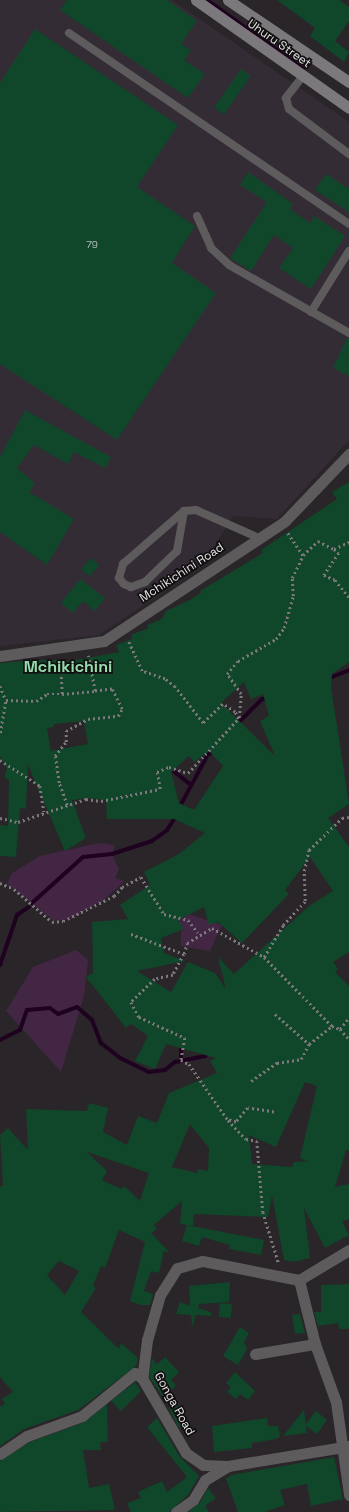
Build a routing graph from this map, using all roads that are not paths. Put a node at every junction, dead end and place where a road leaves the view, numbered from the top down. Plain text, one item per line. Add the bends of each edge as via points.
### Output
1 (196, 0) edge
2 (228, 0) edge
3 (69, 33) dead end
4 (303, 76) junction
5 (349, 82) edge
6 (349, 108) edge
7 (349, 154) edge
8 (198, 216) dead end
9 (349, 224) edge
10 (349, 251) edge
11 (311, 312) junction
12 (349, 333) edge
13 (349, 454) edge
14 (184, 511) junction
15 (259, 538) junction
16 (0, 656) edge
17 (349, 1250) edge
18 (299, 1280) junction
19 (315, 1344) junction
20 (255, 1354) dead end
21 (142, 1378) junction
22 (345, 1446) edge
23 (0, 1454) edge
24 (228, 1466) junction
25 (349, 1495) edge
26 (176, 1512) edge

1 - 4 main road, Uhuru Street
2 - 5 main road, Uhuru Street
3 - 9 lane
4 - 6 main road, Uhuru Street
4 - 7 lane via 286,98 289,109
8 - 11 lane via 211,248 229,265
10 - 11 lane
11 - 12 lane
13 - 15 street, Mchikichini Road via 282,523
14 - 14 lane via 123,564 119,578 124,584 131,587 145,582 177,551
14 - 15 lane via 196,510
15 - 16 street, Mchikichini Road via 104,641
17 - 18 street
18 - 19 street
18 - 21 street, Gonga Road via 202,1261 177,1268 160,1295 147,1340
19 - 20 street
19 - 22 street via 336,1402
21 - 23 street via 135,1373 82,1416 26,1436
21 - 24 street, Gonga Road via 186,1453 203,1464
22 - 24 street, Gonga Road
22 - 25 street
24 - 26 street via 206,1480 193,1500

